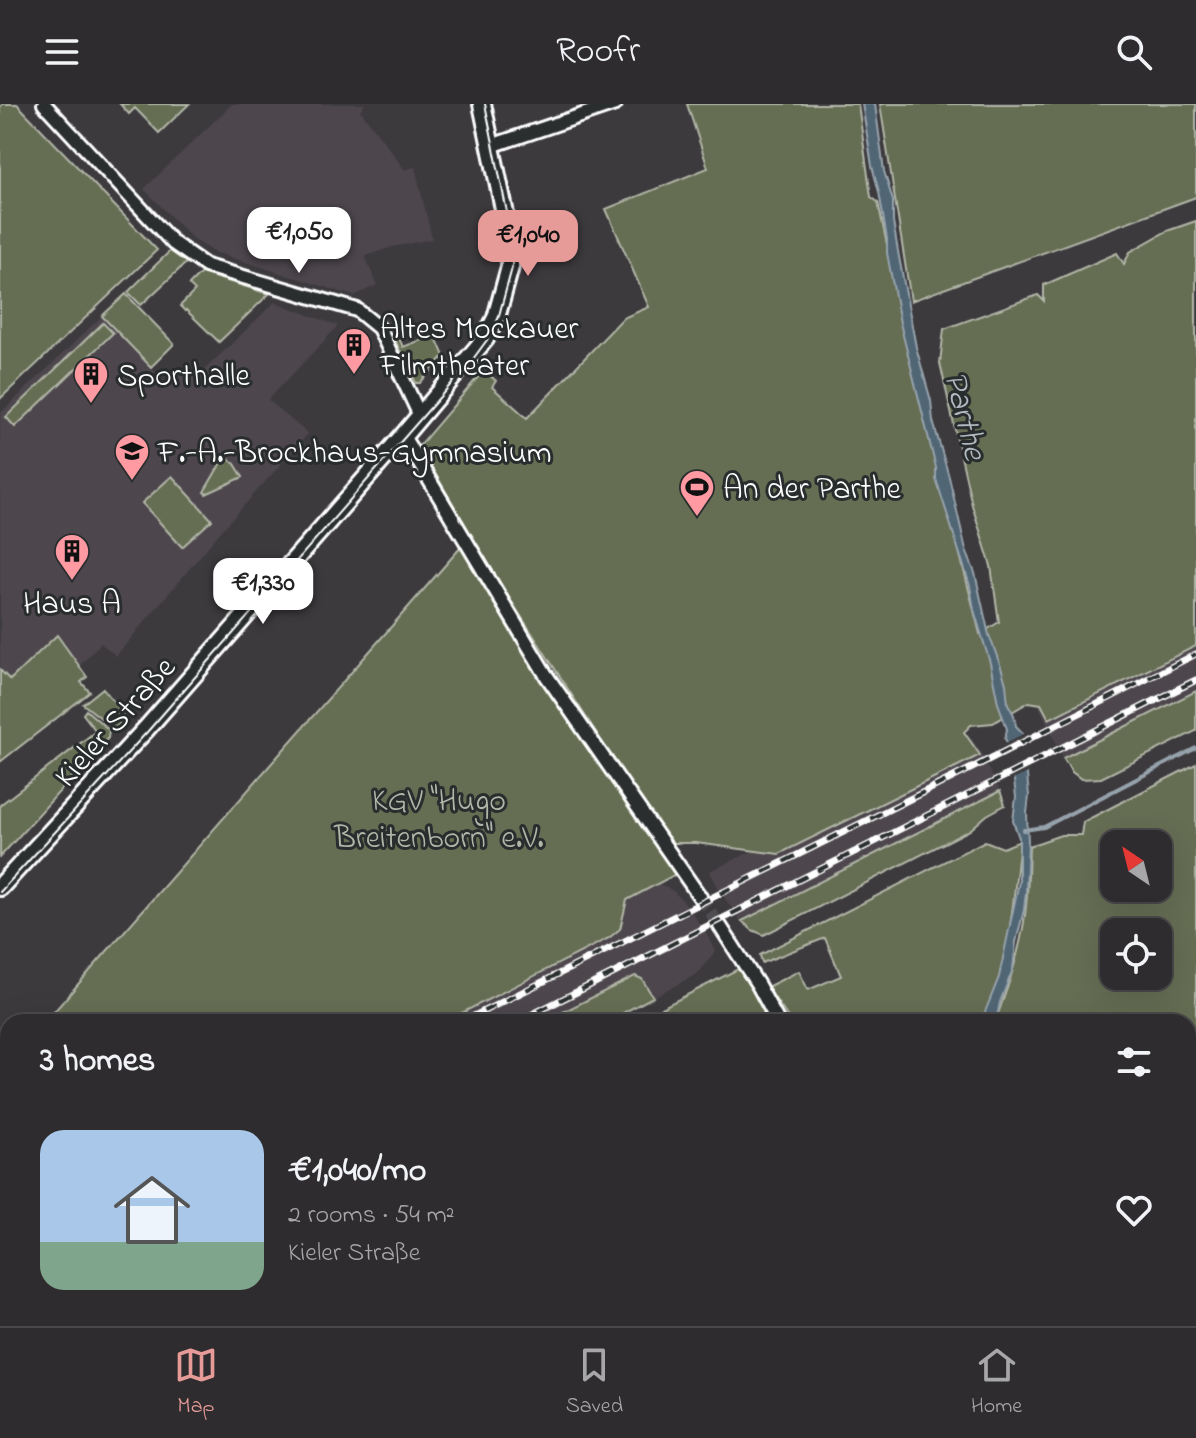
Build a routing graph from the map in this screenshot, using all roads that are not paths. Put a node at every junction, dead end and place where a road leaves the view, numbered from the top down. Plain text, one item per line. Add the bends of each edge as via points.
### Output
1 (44, 104) edge
2 (482, 104) edge
3 (615, 104) edge
4 (491, 146) junction
5 (420, 416) junction
6 (403, 436) junction
7 (0, 887) edge
8 (700, 897) tunnel mouth
9 (720, 926) tunnel mouth
10 (774, 1014) edge

1 - 5 street via 173,243 206,266 357,310 379,328
2 - 4 main road, Kieler Straße
3 - 4 street
4 - 5 main road, Kieler Straße via 510,238 510,267 485,339
5 - 6 main road, Kieler Straße
6 - 7 main road, Kieler Straße
6 - 8 street via 546,675
9 - 10 street

